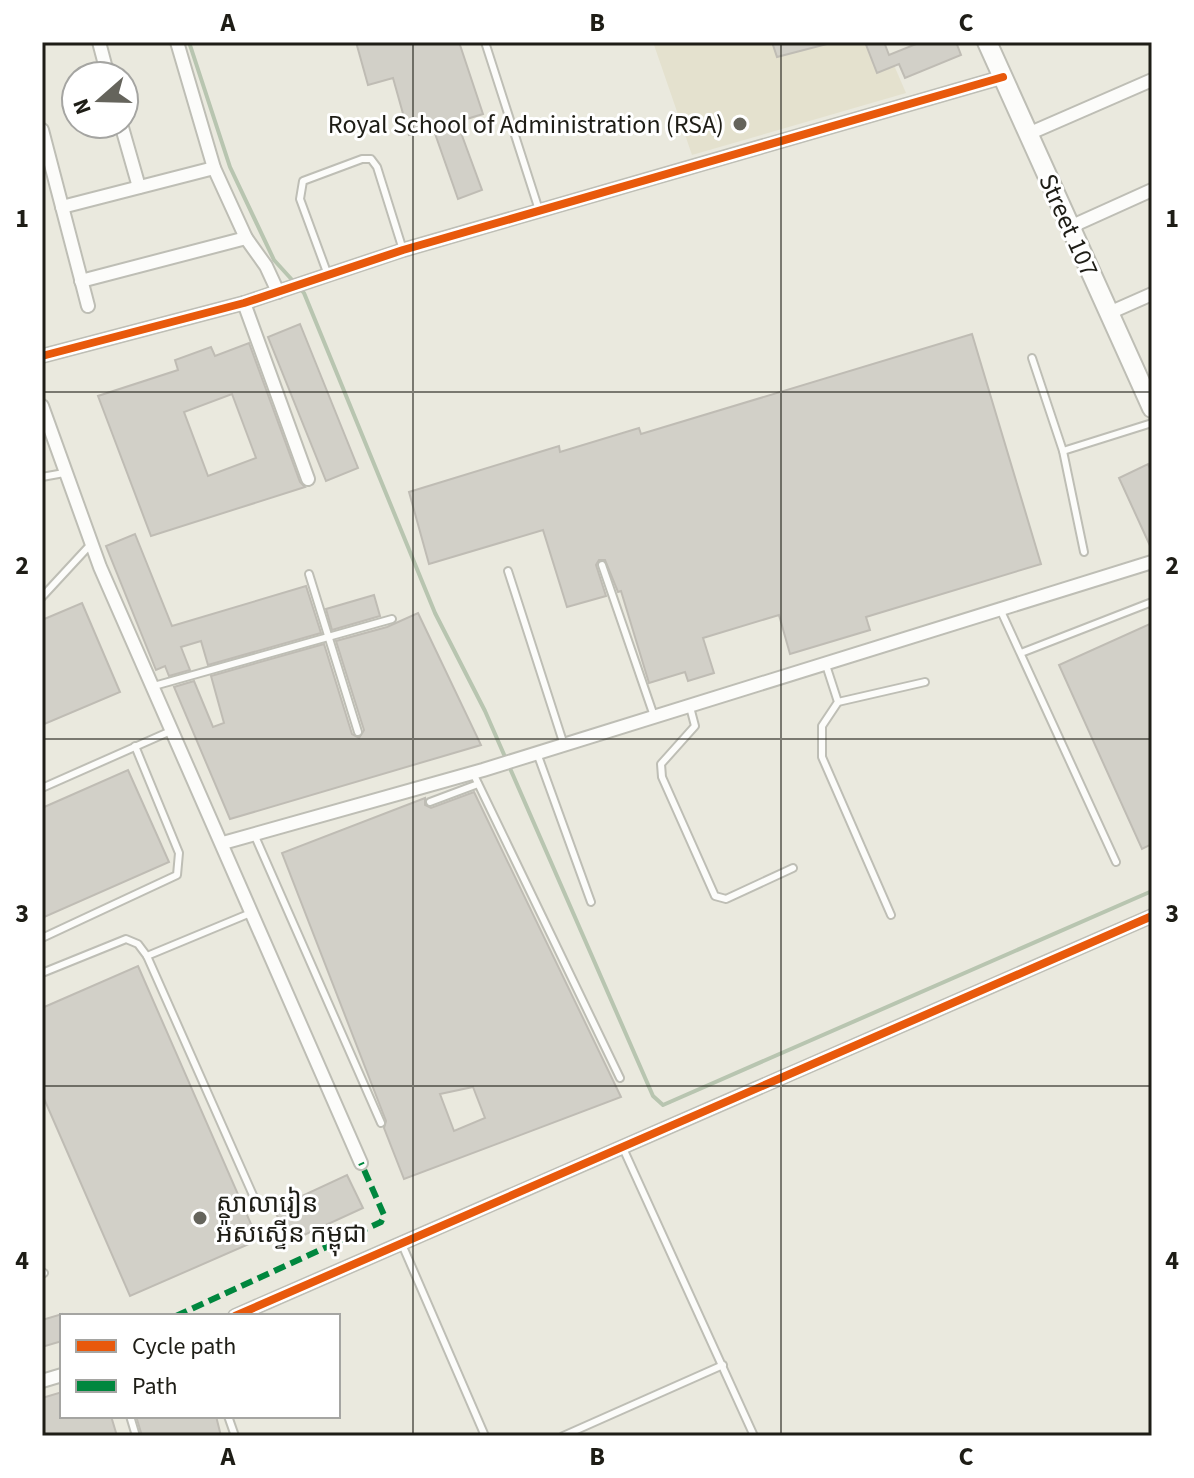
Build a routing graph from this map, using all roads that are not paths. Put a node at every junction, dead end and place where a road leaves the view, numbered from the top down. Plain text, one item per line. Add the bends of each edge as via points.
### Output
1 (177, 42) edge
2 (485, 42) edge
3 (987, 42) edge
4 (1003, 77) junction
5 (1152, 80) edge
6 (42, 130) edge
7 (1028, 134) junction
8 (126, 140) edge
9 (214, 168) junction
10 (139, 187) junction
11 (1152, 190) edge
12 (62, 207) junction
13 (539, 210) junction
14 (1070, 227) junction
15 (246, 238) junction
16 (403, 250) junction
17 (328, 275) junction
18 (81, 281) junction
19 (281, 290) junction
20 (1152, 294) edge
21 (244, 303) junction
22 (88, 306) dead end
23 (1109, 313) junction
24 (42, 356) edge
25 (1032, 358) dead end
26 (42, 406) edge
27 (1152, 408) edge
28 (1152, 423) edge
29 (1063, 451) junction
30 (64, 473) junction
31 (42, 477) edge
32 (308, 479) dead end
33 (91, 544) junction
34 (1084, 552) dead end
35 (1152, 562) edge
36 (602, 565) dead end
37 (508, 571) dead end
38 (309, 574) dead end
39 (42, 597) edge
40 (1152, 602) edge
41 (1000, 609) junction
42 (392, 619) dead end
43 (328, 637) junction
44 (1021, 653) junction
45 (825, 662) junction
46 (925, 682) dead end
47 (154, 686) junction
48 (838, 702) junction
49 (690, 705) junction
50 (654, 716) junction
51 (173, 730) junction
52 (358, 732) dead end
53 (564, 745) junction
54 (135, 746) junction
55 (533, 754) junction
56 (478, 776) junction
57 (42, 788) edge
58 (430, 802) dead end
59 (254, 834) junction
60 (223, 843) junction
61 (1116, 862) dead end
62 (793, 868) dead end
63 (591, 902) dead end
64 (253, 912) junction
65 (891, 915) dead end
66 (1152, 916) edge
67 (42, 938) edge
68 (147, 956) junction
69 (42, 973) edge
70 (620, 1078) dead end
71 (381, 1123) dead end
72 (622, 1146) junction
73 (361, 1163) dead end
74 (256, 1202) dead end
75 (401, 1242) junction
76 (239, 1314) edge
77 (723, 1365) junction
78 (485, 1436) edge
79 (563, 1436) edge
80 (754, 1436) edge

1 - 9 street
2 - 13 lane
3 - 4 street, Street 107
4 - 7 street, Street 107
4 - 13 street
5 - 7 street
6 - 12 street
7 - 14 street, Street 107
8 - 10 street
9 - 10 street
9 - 15 street
10 - 12 street
11 - 14 street
12 - 18 street
13 - 16 street
14 - 23 street, Street 107
15 - 18 street
15 - 19 street
16 - 17 street
16 - 17 lane via 377,167 371,159 362,159 303,181 300,199
17 - 19 street
18 - 22 street
19 - 21 street
20 - 23 street
21 - 24 street
21 - 32 street
23 - 27 street, Street 107
25 - 29 lane
26 - 30 street
28 - 29 lane
29 - 34 lane
30 - 31 lane
30 - 33 street
33 - 39 lane
33 - 47 street
35 - 41 street
36 - 50 lane
37 - 53 lane
38 - 43 lane
40 - 44 lane
41 - 44 lane
41 - 45 street
42 - 43 lane
43 - 47 lane
43 - 52 lane
44 - 61 lane
45 - 48 lane
45 - 49 street
46 - 48 lane
47 - 51 street
48 - 65 lane via 822,726 822,757
49 - 50 street
49 - 62 lane via 695,726 661,764 662,777 715,896 726,899
50 - 53 street
51 - 54 lane
51 - 60 street
53 - 55 street
54 - 57 lane
54 - 67 lane via 179,853 177,875
55 - 56 street
55 - 63 lane
56 - 58 lane
56 - 59 street
56 - 70 lane
59 - 60 street
59 - 71 lane
60 - 64 street
64 - 68 lane
64 - 73 street
66 - 72 street
68 - 69 lane via 126,939
68 - 74 lane
72 - 75 street
72 - 77 lane
75 - 76 street
75 - 78 lane
77 - 79 lane
77 - 80 lane

